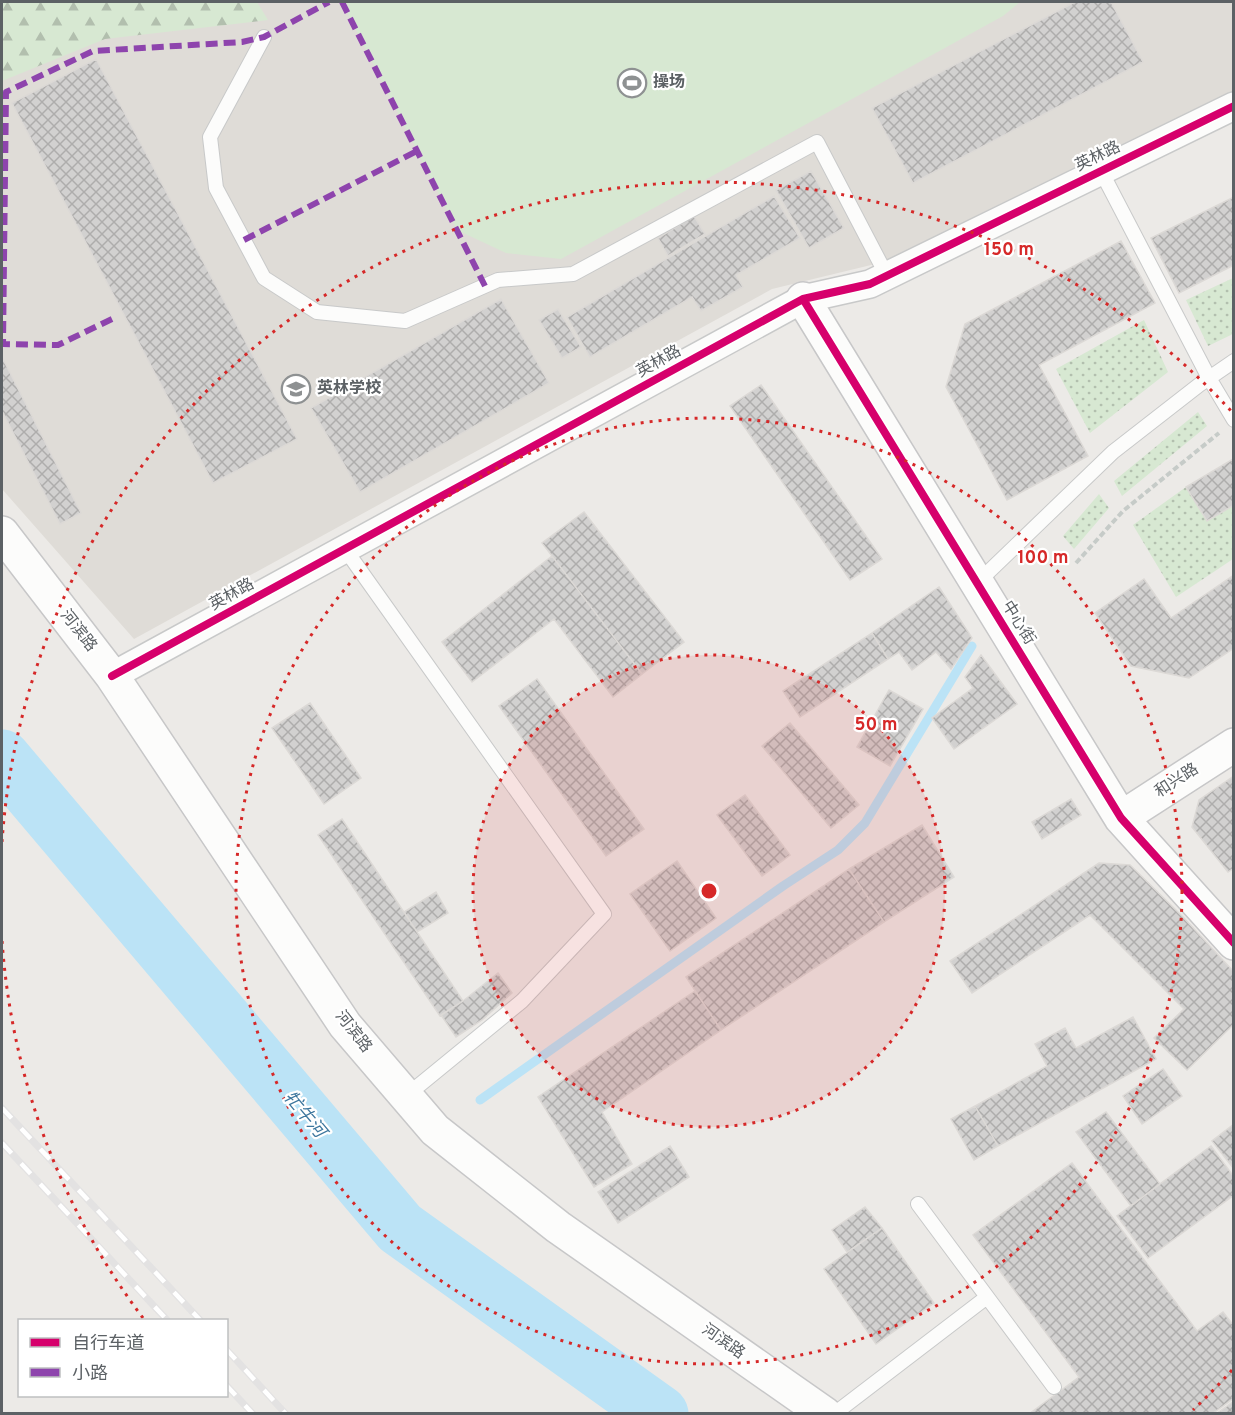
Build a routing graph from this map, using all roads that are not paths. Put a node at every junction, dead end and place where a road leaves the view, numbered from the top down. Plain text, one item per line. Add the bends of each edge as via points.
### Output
1 (264, 37) dead end
2 (1233, 106) edge
3 (1101, 171) junction
4 (887, 276) junction
5 (803, 299) junction
6 (1233, 361) edge
7 (1209, 378) junction
8 (1229, 425) edge
9 (2, 532) edge
10 (345, 549) junction
11 (977, 583) junction
12 (112, 676) junction
13 (1233, 745) edge
14 (1122, 818) junction
15 (1233, 943) edge
16 (406, 1096) junction
17 (918, 1204) dead end
18 (987, 1297) junction
19 (1054, 1387) dead end
20 (825, 1413) edge
21 (834, 1413) edge

1 - 4 lane via 210,136 216,188 264,278 317,312 405,321 498,280 573,274 817,142
2 - 3 street, 英林路
3 - 4 street, 英林路
3 - 7 lane
4 - 5 street, 英林路 via 870,284
5 - 10 street, 英林路
5 - 11 main road, 中心街
6 - 7 lane
7 - 8 lane
7 - 11 lane via 1113,452
9 - 12 main road, 河滨路
10 - 12 street, 英林路
10 - 16 lane via 604,914 522,1001
11 - 14 main road, 中心街
12 - 16 main road, 河滨路 via 345,1024
13 - 14 main road, 和兴路
14 - 15 main road, 中心街
16 - 20 main road, 河滨路 via 435,1130 558,1227
17 - 18 lane
18 - 19 lane
18 - 21 lane

